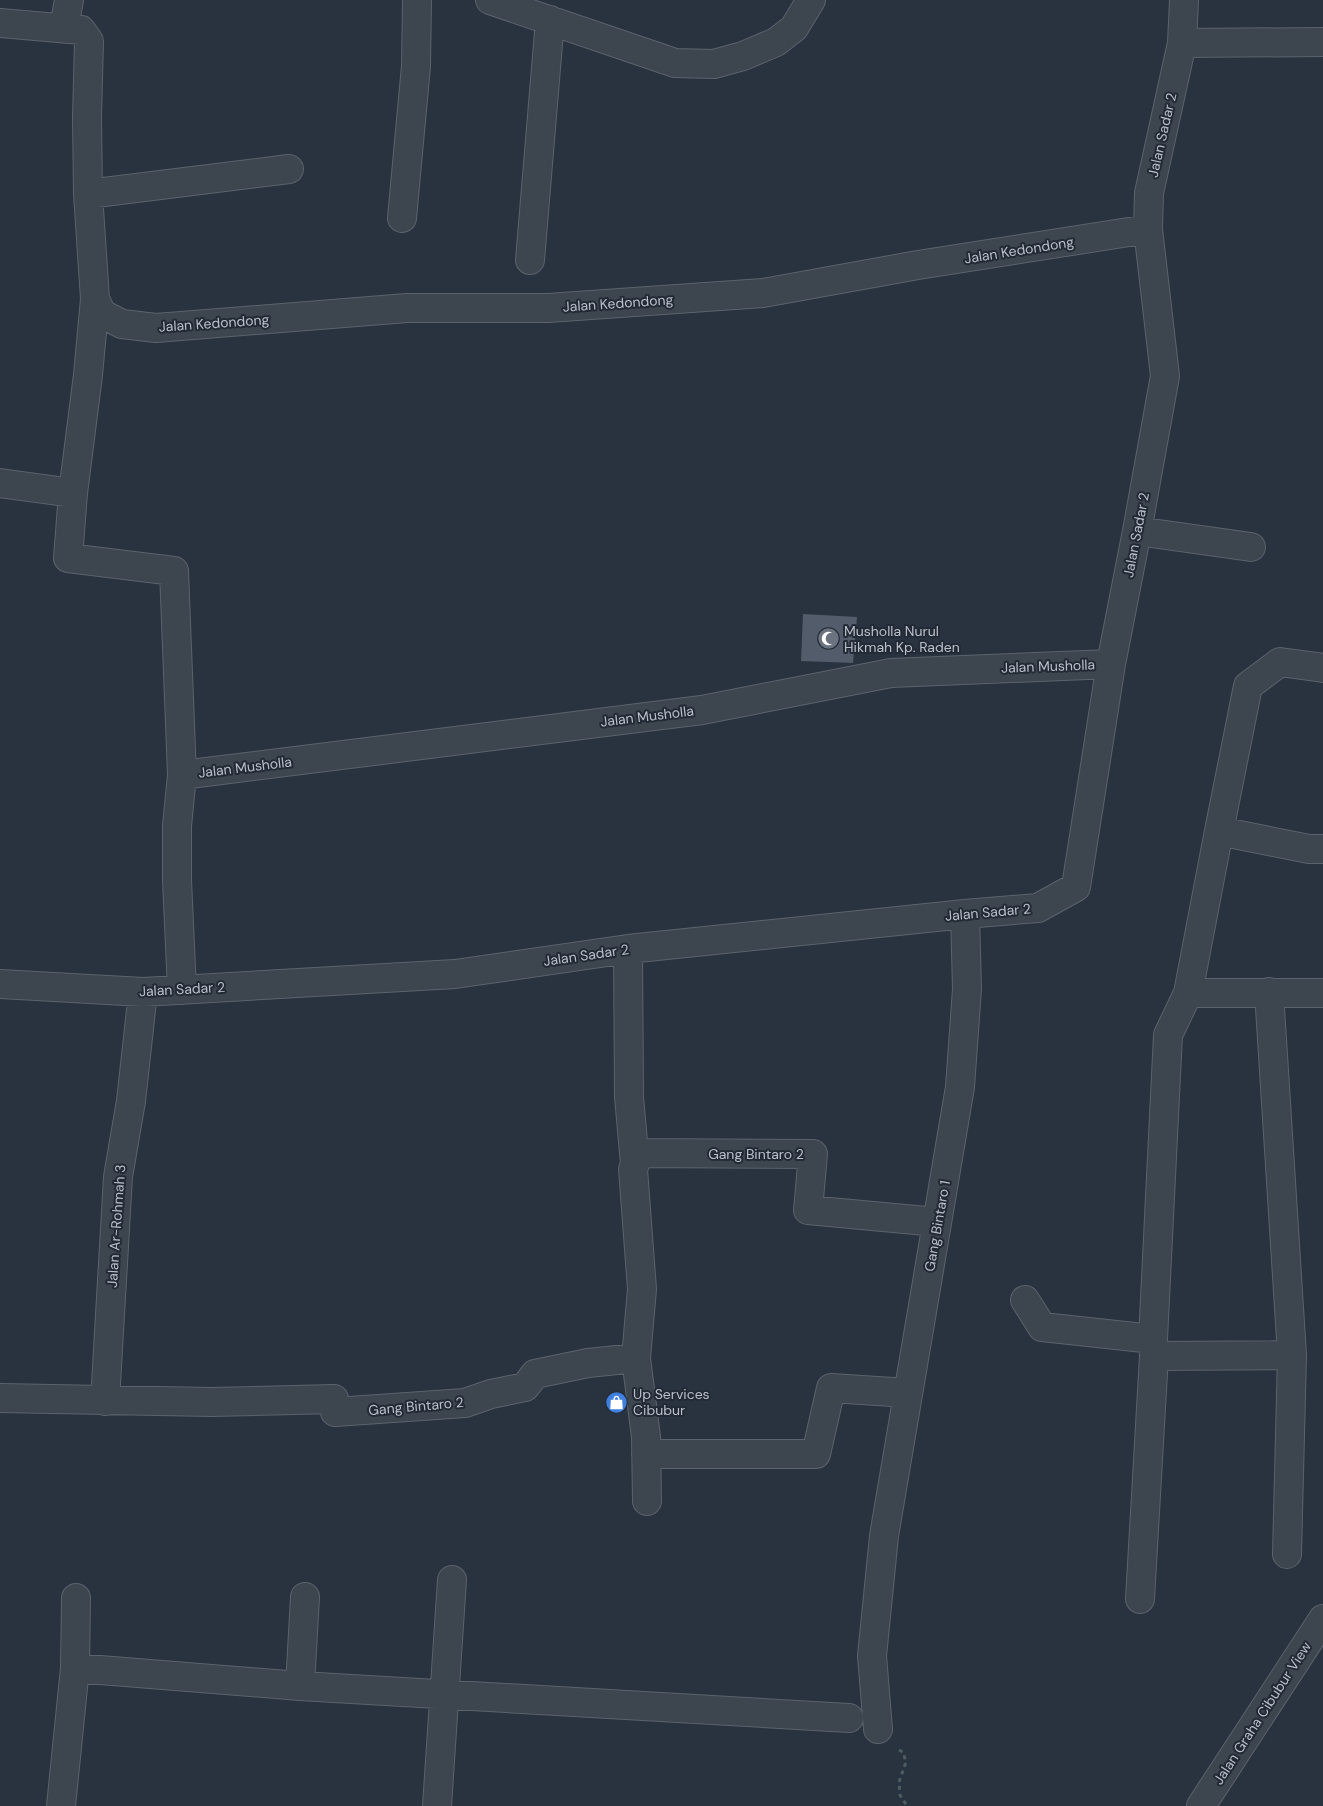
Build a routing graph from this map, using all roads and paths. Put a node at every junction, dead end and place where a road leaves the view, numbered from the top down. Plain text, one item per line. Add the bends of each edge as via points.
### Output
1 (68, 0) edge
2 (417, 0) edge
3 (490, 0) edge
4 (811, 0) edge
5 (1184, 0) edge
6 (550, 20) junction
7 (0, 23) edge
8 (64, 28) junction
9 (1323, 42) edge
10 (1182, 43) junction
11 (289, 169) dead end
12 (88, 194) junction
13 (402, 218) dead end
14 (1148, 229) junction
15 (530, 260) dead end
16 (95, 299) junction
17 (0, 483) edge
18 (73, 493) junction
19 (1137, 531) junction
20 (1251, 547) dead end
21 (1111, 664) junction
22 (1323, 668) edge
23 (182, 775) junction
24 (1219, 831) junction
25 (1323, 849) edge
26 (965, 914) junction
27 (628, 948) junction
28 (0, 984) edge
29 (182, 990) junction
30 (143, 992) junction
31 (1269, 992) junction
32 (1188, 993) junction
33 (1323, 993) edge
34 (634, 1153) junction
35 (937, 1222) junction
36 (1025, 1300) dead end
37 (1153, 1347) junction
38 (1292, 1355) junction
39 (636, 1358) junction
40 (908, 1393) junction
41 (0, 1398) edge
42 (104, 1401) junction
43 (646, 1454) junction
44 (647, 1501) dead end
45 (1287, 1554) dead end
46 (452, 1580) dead end
47 (305, 1597) dead end
48 (76, 1598) dead end
49 (1140, 1599) dead end
50 (1323, 1619) edge
51 (75, 1668) junction
52 (300, 1686) junction
53 (443, 1696) junction
54 (849, 1718) dead end
55 (878, 1730) joint
56 (61, 1806) edge
57 (437, 1806) edge
58 (907, 1806) edge
59 (1201, 1806) edge

1 - 8 street
2 - 13 street via 416,66
3 - 6 street
4 - 6 street via 794,28 776,42 714,64 675,63
5 - 10 street, Jalan Sadar 2
6 - 15 street
7 - 8 street
8 - 12 street via 81,30 89,41
9 - 10 street
10 - 14 street, Jalan Sadar 2 via 1149,193
11 - 12 street
12 - 16 street
14 - 16 street, Jalan Kedondong via 763,293 558,307 407,308 156,328 122,324 102,314
14 - 19 street, Jalan Sadar 2 via 1165,376
16 - 18 street
17 - 18 street
18 - 23 street via 68,558 174,571
19 - 20 street
19 - 21 street, Jalan Sadar 2
21 - 23 street, Jalan Musholla via 891,673 702,710
21 - 26 street, Jalan Sadar 2 via 1076,888 1038,908
22 - 24 street via 1280,662 1248,686
23 - 29 street via 177,826
24 - 25 street
24 - 32 street
26 - 27 street, Jalan Sadar 2
26 - 35 street, Gang Bintaro 1 via 967,989 960,1087
27 - 29 street, Jalan Sadar 2 via 455,974
27 - 34 street via 629,1098
28 - 30 street, Jalan Sadar 2
29 - 30 street, Jalan Sadar 2
30 - 42 street, Jalan Ar-Rohmah 3 via 131,1101 118,1177
31 - 32 street
31 - 33 street
31 - 38 street
32 - 37 street via 1168,1035
34 - 35 street, Gang Bintaro 2 via 813,1154 808,1210
34 - 39 street via 632,1169 642,1289
35 - 40 street, Gang Bintaro 1
36 - 37 street via 1042,1327
37 - 38 street
37 - 49 street
38 - 45 street
39 - 42 street, Gang Bintaro 2 via 588,1363 535,1374 525,1387 465,1403 335,1412 334,1399
39 - 43 street
40 - 43 street via 831,1388 816,1454
40 - 55 street, Gang Bintaro 1 via 884,1536 872,1656
41 - 42 street
43 - 44 street
46 - 53 street
47 - 52 street
48 - 51 street
50 - 59 street, Jalan Graha Cibubur View
51 - 52 street
51 - 56 street
52 - 53 street
53 - 54 street
53 - 57 street
55 - 58 path via 889,1746 903,1752 906,1762 899,1782 900,1795

